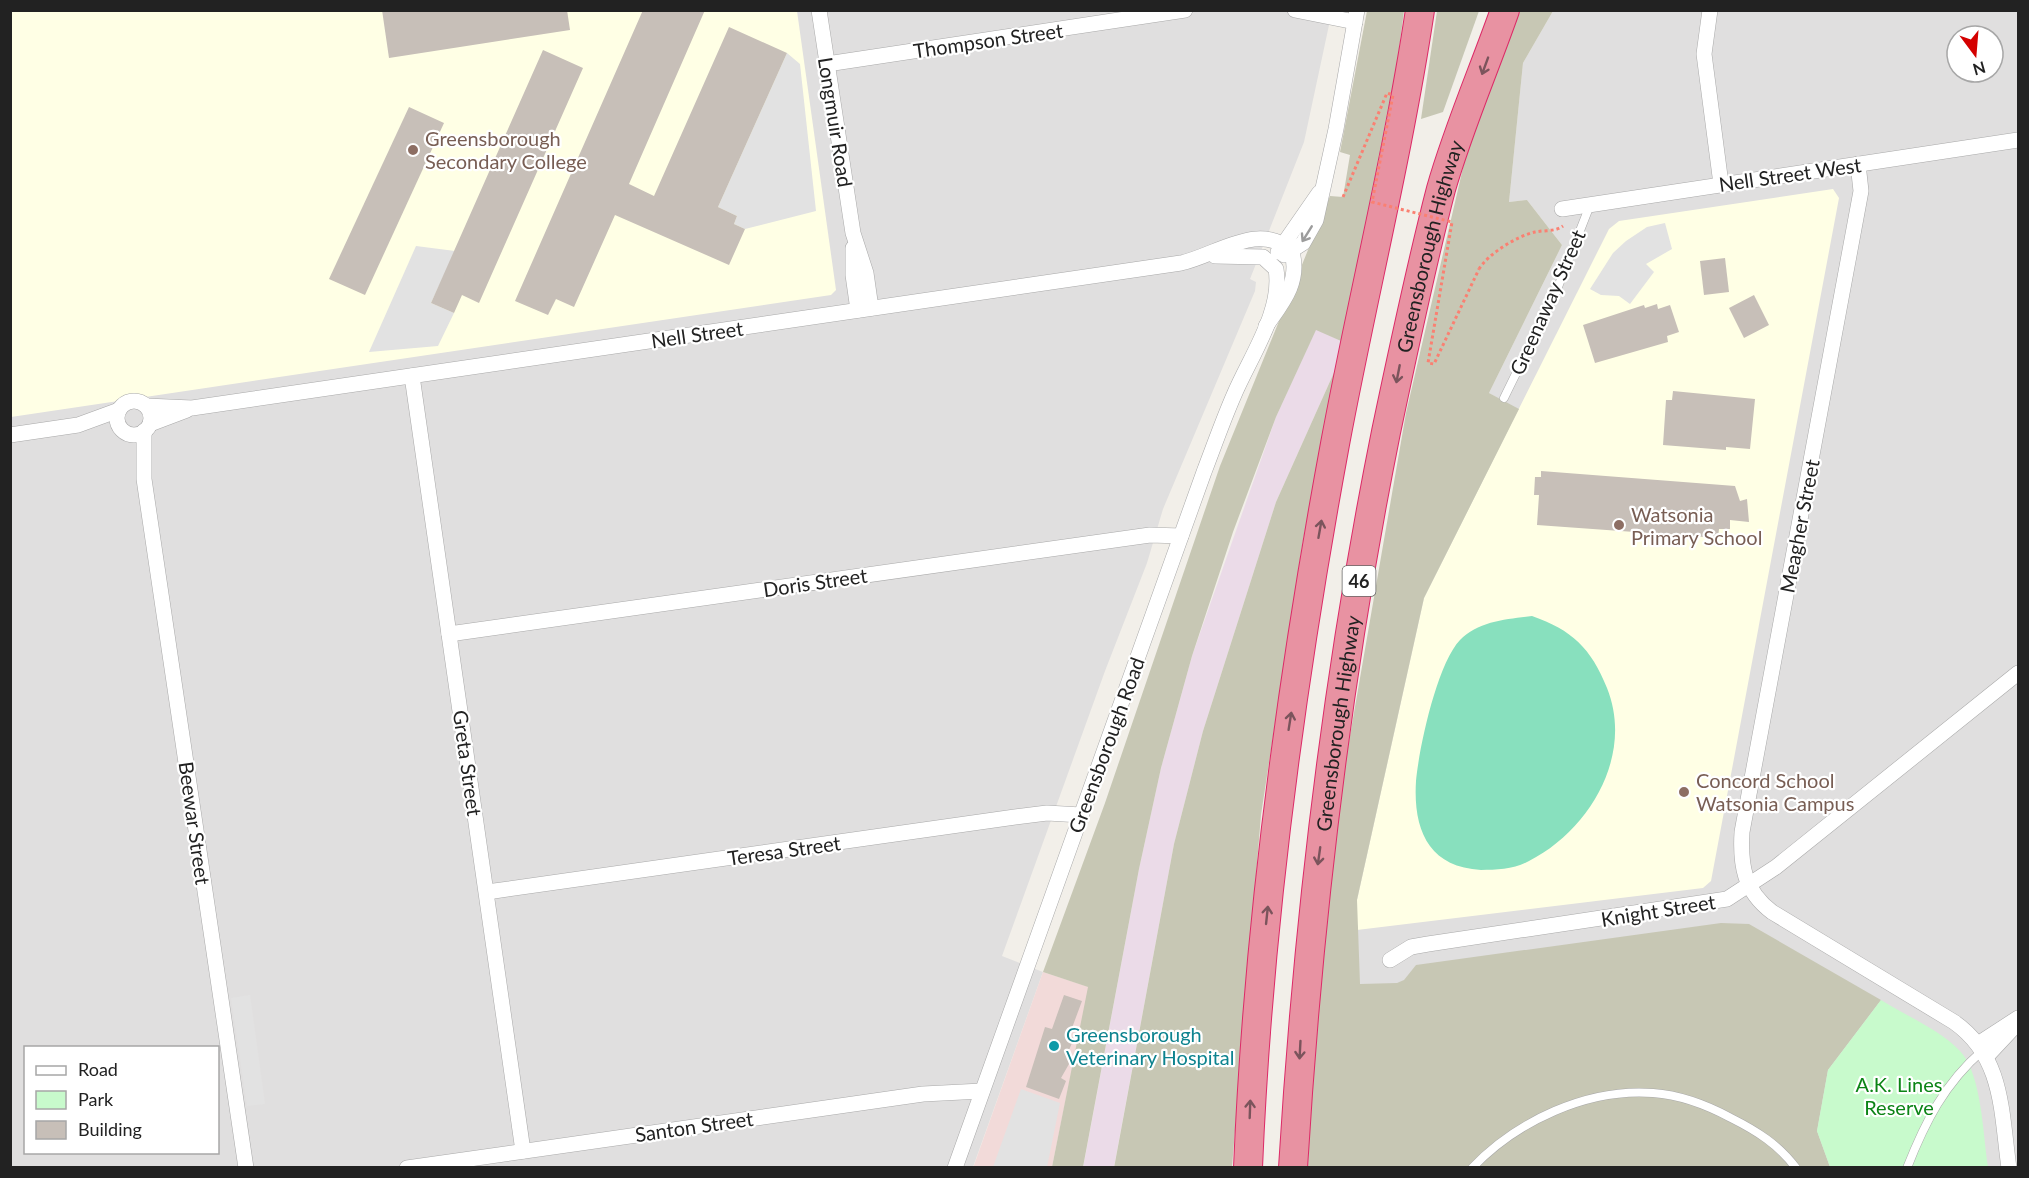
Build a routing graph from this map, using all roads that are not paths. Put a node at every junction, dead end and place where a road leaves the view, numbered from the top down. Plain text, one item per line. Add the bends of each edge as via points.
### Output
1 (819, 10) edge
2 (1185, 10) edge
3 (1295, 10) edge
4 (1420, 10) edge
5 (1505, 10) edge
6 (1710, 10) edge
7 (1356, 16) edge
8 (827, 64) junction
9 (2019, 140) edge
10 (1858, 164) junction
11 (1721, 184) junction
12 (1590, 205) junction
13 (1564, 216) road end
14 (1288, 248) junction
15 (1202, 258) junction
16 (1271, 262) junction
17 (865, 309) junction
18 (1266, 326) junction
19 (412, 376) junction
20 (1503, 398) dead end
21 (146, 406) junction
22 (192, 408) junction
23 (119, 411) junction
24 (78, 425) junction
25 (147, 428) junction
26 (124, 430) junction
27 (10, 435) edge
28 (144, 479) junction
29 (1181, 536) junction
30 (449, 634) junction
31 (2019, 673) edge
32 (1081, 816) junction
33 (1748, 887) junction
34 (487, 892) junction
35 (1390, 960) dead end
36 (2019, 1018) edge
37 (2019, 1023) edge
38 (1983, 1050) junction
39 (982, 1091) junction
40 (523, 1151) junction
41 (246, 1167) edge
42 (406, 1167) edge
43 (955, 1167) edge
44 (1248, 1167) edge
45 (1293, 1167) edge
46 (1472, 1167) edge
47 (1796, 1167) edge
48 (1906, 1167) edge
49 (2009, 1167) edge

1 - 8 street, Longmuir Road
2 - 8 street, Thompson Street
3 - 7 street
44 -> 4 highway, 46 via 1252,1053 1289,730 1334,451 1406,105
5 -> 45 highway, Greensborough Highway / 46 via 1442,186 1411,310 1368,524 1313,898
6 - 11 street via 1704,54
7 - 14 street via 1336,129 1320,191
8 - 17 street, Longmuir Road via 853,233 853,275
9 - 10 street, Nell Street West
10 - 11 street, Nell Street West
10 - 33 street, Meagher Street via 1862,191 1742,832 1742,863
11 - 12 street, Nell Street West
12 - 13 street, Nell Street West
12 - 20 lane, Greenaway Street via 1556,292
14 - 15 street, Nell Street via 1269,237 1255,238
14 - 16 street
14 - 18 street, Greensborough Road via 1294,262 1292,287
15 - 16 street, Nell Street via 1253,255
15 - 17 street, Nell Street
16 - 18 street, Greensborough Road via 1278,279
17 - 19 street, Nell Street
18 - 29 street, Greensborough Road via 1235,393
19 - 22 street, Nell Street
19 - 30 street, Greta Street
21 - 22 street, Nell Street
21 - 23 street via 138,401 129,402
21 - 25 street via 151,414
22 - 25 street, Nell Street
23 - 24 street
23 - 26 street via 118,420
24 - 26 street
24 - 27 street
25 - 26 street
25 - 28 street, Beewar Street
26 - 28 street, Beewar Street
28 - 41 street, Beewar Street
29 - 30 street, Doris Street via 1150,535
29 - 32 street, Greensborough Road
30 - 34 street, Greta Street
31 - 33 street, Knight Street
32 - 34 street, Teresa Street via 1047,813 1015,817
32 - 39 street, Greensborough Road
33 - 35 street, Knight Street via 1717,902 1411,947
33 - 38 street via 1772,912 1954,1022
34 - 40 street, Greta Street
36 - 38 street
37 - 38 street
38 - 48 lane via 1939,1099
38 - 49 street via 1996,1079
39 - 40 street, Santon Street via 922,1094
39 - 43 street, Greensborough Road
40 - 42 street, Santon Street
46 - 47 lane via 1509,1134 1550,1113 1598,1097 1653,1092 1706,1105 1752,1128 1784,1152

